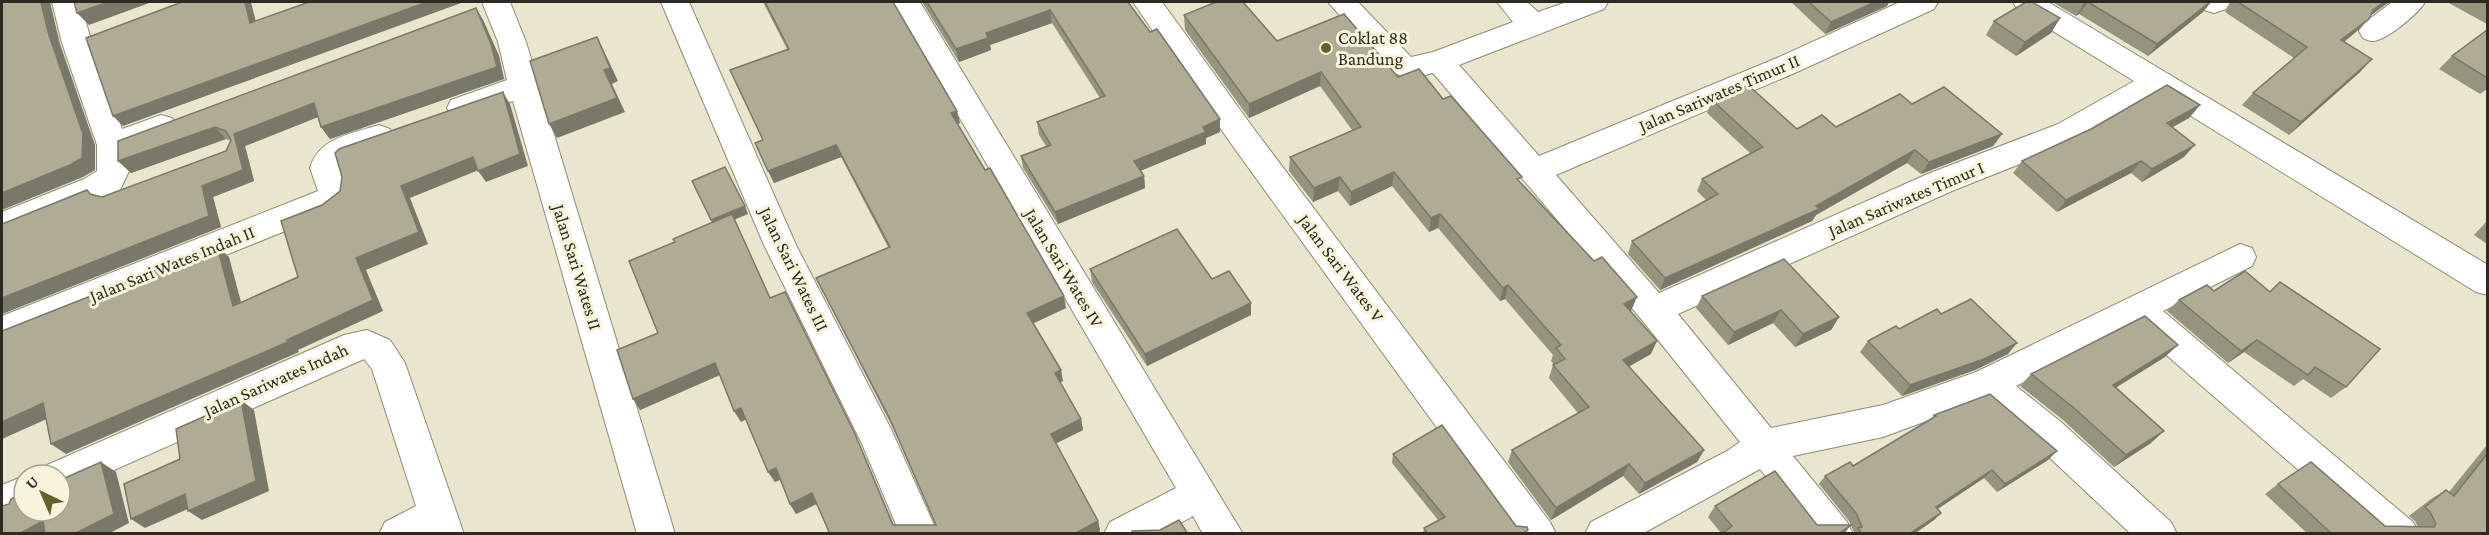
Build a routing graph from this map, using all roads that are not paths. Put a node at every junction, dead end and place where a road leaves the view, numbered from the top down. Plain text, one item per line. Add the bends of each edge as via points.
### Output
1 (66, 2) edge
2 (675, 2) edge
3 (906, 2) edge
4 (1147, 2) edge
5 (1342, 2) edge
6 (1511, 2) edge
7 (1594, 2) edge
8 (2026, 2) edge
9 (2411, 2) edge
10 (489, 4) edge
11 (1913, 7) edge
12 (1533, 25) junction
13 (2373, 31) edge
14 (1439, 61) junction
15 (2156, 82) junction
16 (523, 86) junction
17 (189, 116) edge
18 (435, 117) edge
19 (402, 129) edge
20 (112, 145) junction
21 (1535, 171) junction
22 (2, 225) edge
23 (2240, 257) dead end
24 (2487, 282) edge
25 (1654, 309) junction
26 (2137, 309) junction
27 (2, 331) edge
28 (1988, 383) junction
29 (1763, 446) junction
30 (72, 472) edge
31 (1200, 494) junction
32 (441, 524) edge
33 (398, 534) edge
34 (656, 534) edge
35 (919, 534) edge
36 (1123, 534) edge
37 (1224, 534) edge
38 (1537, 534) edge
39 (1604, 534) edge
40 (1834, 534) edge
41 (2158, 534) edge
42 (2400, 534) edge

1 - 20 street via 87,38
2 - 35 street, Jalan Sari Wates III via 780,245 878,440
3 - 31 street, Jalan Sari Wates IV
4 - 38 street, Jalan Sari Wates V
5 - 14 street via 1398,63 1409,69
6 - 12 street
7 - 12 street
8 - 15 street
9 - 13 street
10 - 16 street, Jalan Sari Wates II via 512,42
11 - 21 street, Jalan Sariwates Timur II via 1787,65
12 - 14 street
14 - 21 street
15 - 24 street
15 - 25 street, Jalan Sariwates Timur I via 2069,132 1941,182
16 - 18 street
16 - 34 street, Jalan Sari Wates II
17 - 20 street
19 - 27 street, Jalan Sari Wates Indah II via 336,151 328,158 325,168 335,189 334,198
20 - 22 street via 112,171 122,184
21 - 25 street
23 - 26 street
25 - 29 street
26 - 28 street
26 - 42 street
28 - 29 street via 1883,421
28 - 41 street
29 - 39 street via 1740,463
29 - 40 street
30 - 32 street, Jalan Sariwates Indah via 367,343 376,346 388,363
31 - 36 street
31 - 37 street, Jalan Sari Wates IV
32 - 33 street

